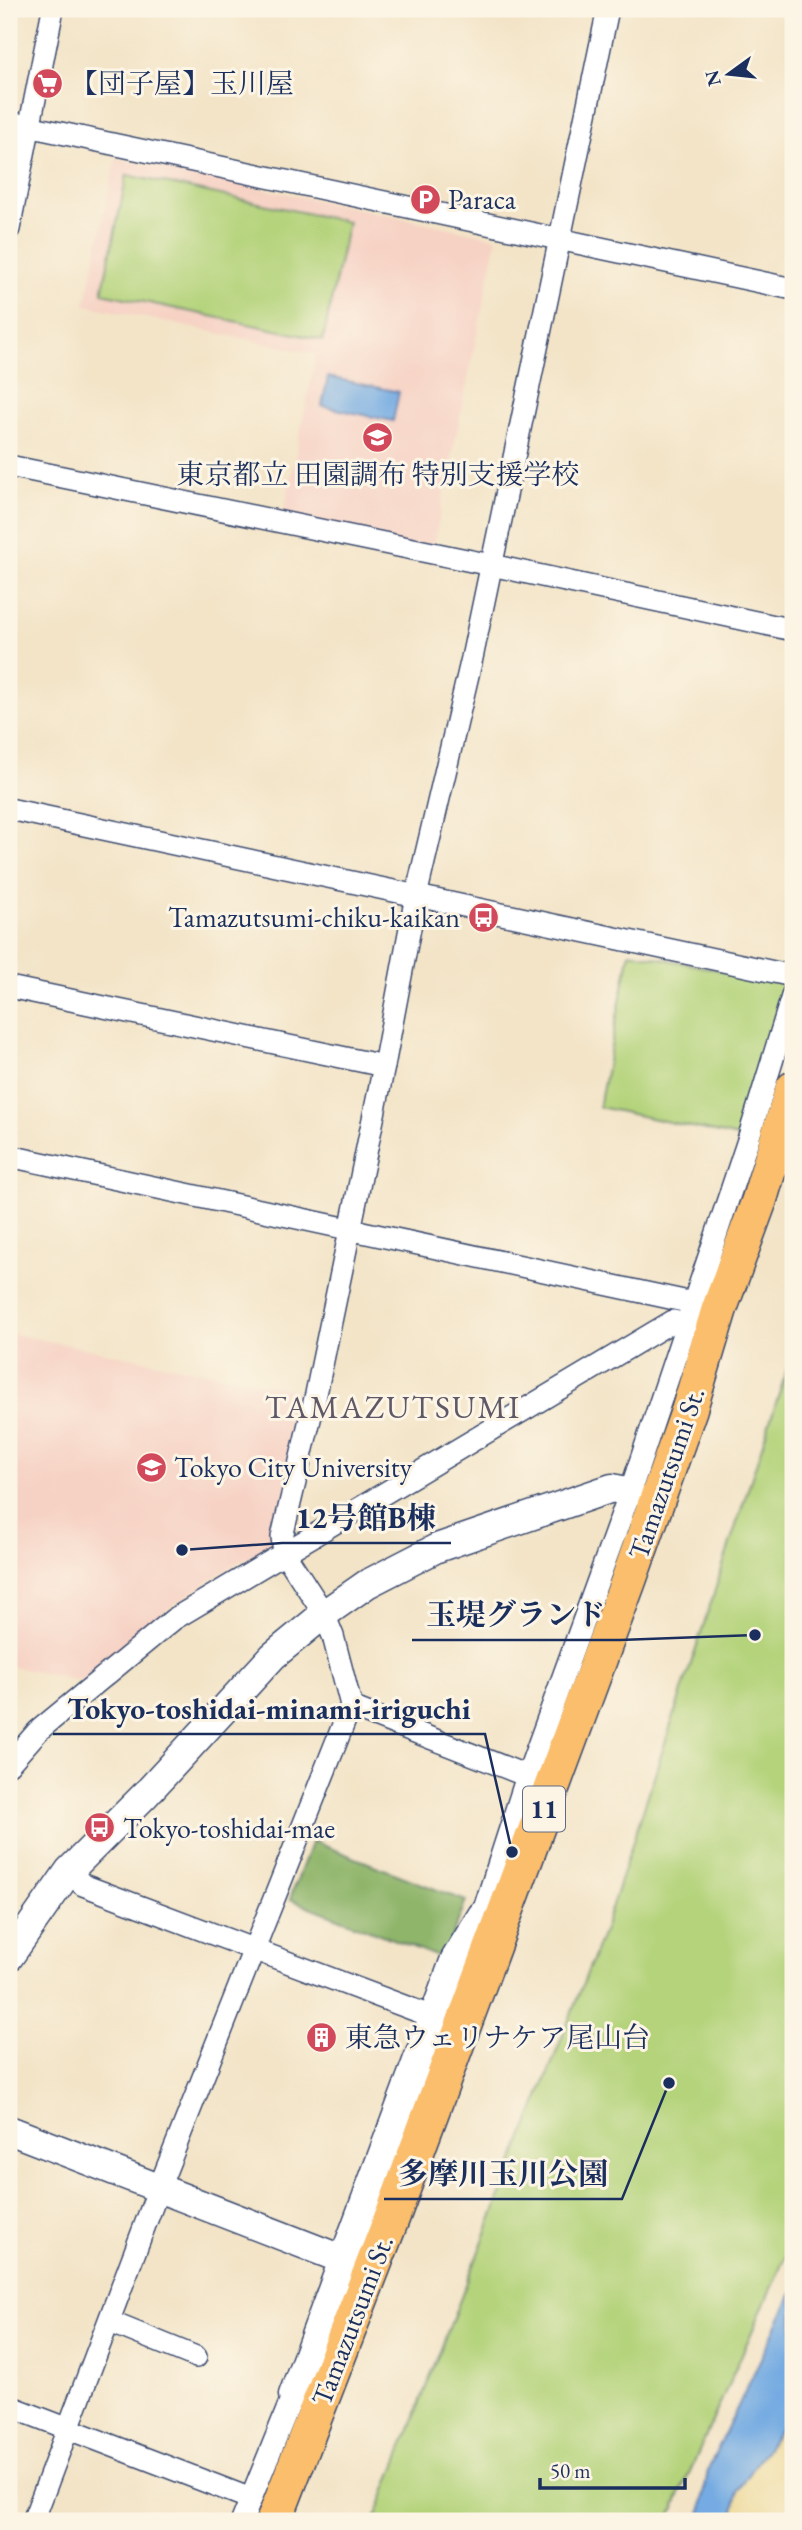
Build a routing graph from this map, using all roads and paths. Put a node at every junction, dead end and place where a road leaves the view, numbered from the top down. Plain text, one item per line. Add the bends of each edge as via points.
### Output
1 (53, 9) edge
2 (608, 9) edge
3 (19, 125) edge
4 (9, 229) edge
5 (560, 240) junction
6 (793, 289) edge
7 (9, 466) edge
8 (491, 565) junction
9 (793, 630) edge
10 (9, 809) edge
11 (416, 896) junction
12 (793, 976) edge
13 (9, 987) edge
14 (793, 993) edge
15 (384, 1066) junction
16 (793, 1089) edge
17 (9, 1156) edge
18 (350, 1228) junction
19 (693, 1303) junction
20 (686, 1324) junction
21 (630, 1492) junction
22 (284, 1552) junction
23 (324, 1614) junction
24 (351, 1705) junction
25 (9, 1764) edge
26 (527, 1776) junction
27 (69, 1871) junction
28 (492, 1918) junction
29 (255, 1948) junction
30 (9, 1957) edge
31 (433, 2017) junction
32 (9, 2130) edge
33 (159, 2188) junction
34 (344, 2260) junction
35 (110, 2322) junction
36 (196, 2357) dead end
37 (293, 2395) joint
38 (9, 2406) edge
39 (69, 2429) junction
40 (263, 2510) edge
41 (33, 2521) edge
42 (243, 2521) edge

1 - 3 street
2 - 5 street
3 - 4 street
3 - 5 street
5 - 6 street
5 - 8 street
7 - 8 street
8 - 9 street
8 - 11 street
10 - 11 street
11 - 12 street
11 - 15 street
13 - 15 street
14 - 19 street
15 - 18 street
16 - 28 main road, Tamazutsumi St. / 11 via 689,1410
17 - 18 street
18 - 19 street
18 - 22 street via 282,1537
19 - 20 street
20 - 21 street
20 - 22 street via 673,1321
21 - 23 street via 612,1488 461,1538 389,1571
21 - 26 street
22 - 23 street
22 - 25 street via 174,1619 38,1731
23 - 24 street
23 - 27 street via 273,1656
24 - 26 street
24 - 29 street
26 - 28 street
27 - 29 street via 83,1885
27 - 30 street
28 - 31 street via 455,1959
28 - 40 main road, Tamazutsumi St. / 11 via 394,2212
29 - 31 street
29 - 33 street
31 - 34 street
32 - 33 street
33 - 34 street
33 - 35 street
34 - 37 street
35 - 36 street
35 - 39 street
37 - 40 street
38 - 39 street
39 - 40 street
39 - 41 street
40 - 42 street

